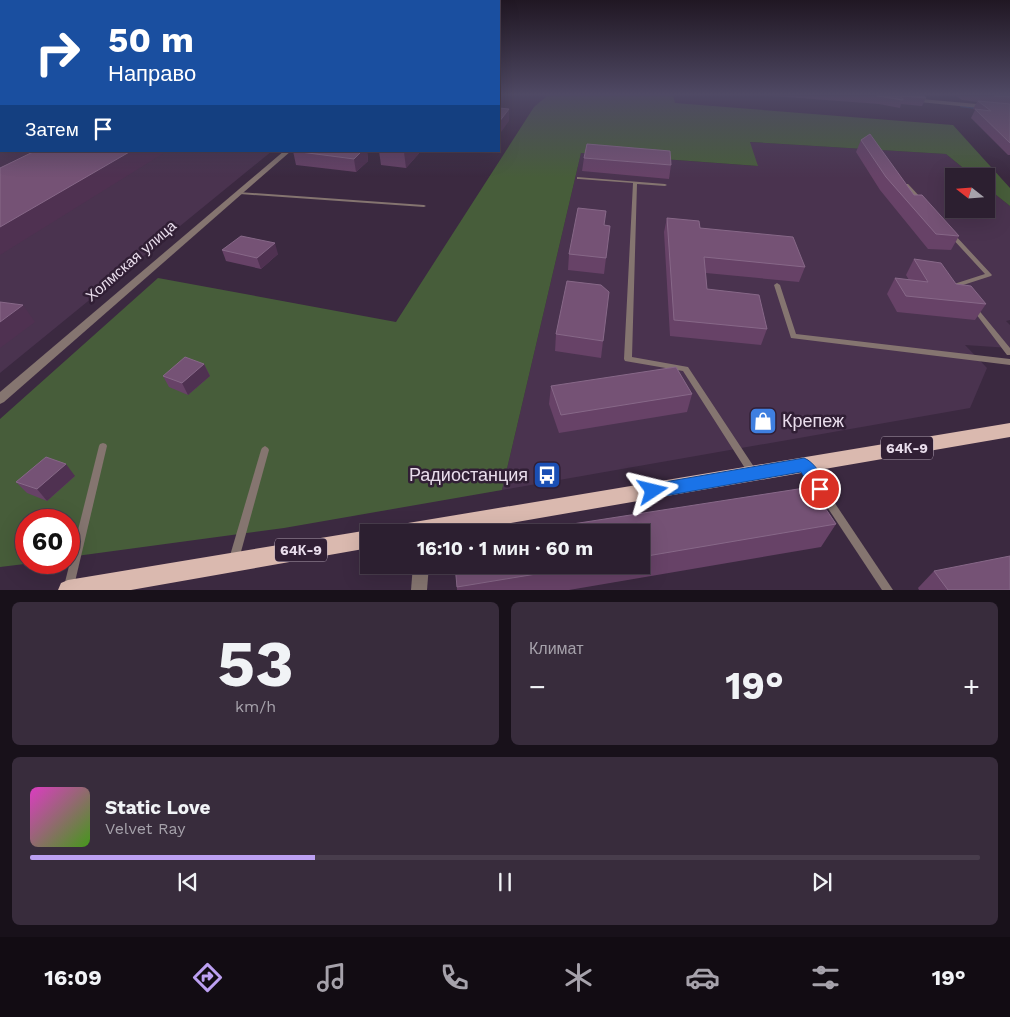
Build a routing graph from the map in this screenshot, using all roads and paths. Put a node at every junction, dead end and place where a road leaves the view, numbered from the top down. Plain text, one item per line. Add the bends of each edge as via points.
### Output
1 (287, 152) edge
2 (579, 178) dead end
3 (635, 182) junction
4 (665, 185) dead end
5 (906, 185) edge
6 (240, 193) junction
7 (424, 206) dead end
8 (925, 206) edge
9 (944, 227) edge
10 (777, 285) dead end
11 (962, 292) edge
12 (968, 300) edge
13 (1010, 353) edge
14 (1010, 362) edge
15 (0, 400) edge
16 (1010, 430) edge
17 (102, 446) dead end
18 (266, 450) dead end
19 (804, 465) junction
20 (754, 474) junction
21 (460, 524) edge
22 (360, 541) edge
23 (233, 562) junction
24 (421, 574) edge
25 (68, 589) edge
26 (420, 590) edge
27 (888, 590) edge

1 - 6 street, Холмская улица
2 - 3 lane
3 - 4 lane
3 - 20 lane via 628,359 685,368
5 - 8 lane
6 - 7 lane
6 - 15 street, Холмская улица
9 - 11 lane via 989,275 956,284
10 - 14 lane via 793,336
12 - 13 lane
16 - 19 main road, 64К-9
17 - 25 lane
18 - 23 lane
19 - 20 main road, 64К-9
19 - 27 lane
20 - 21 main road, 64К-9
22 - 23 main road, 64К-9
23 - 25 main road, 64К-9
24 - 26 street

